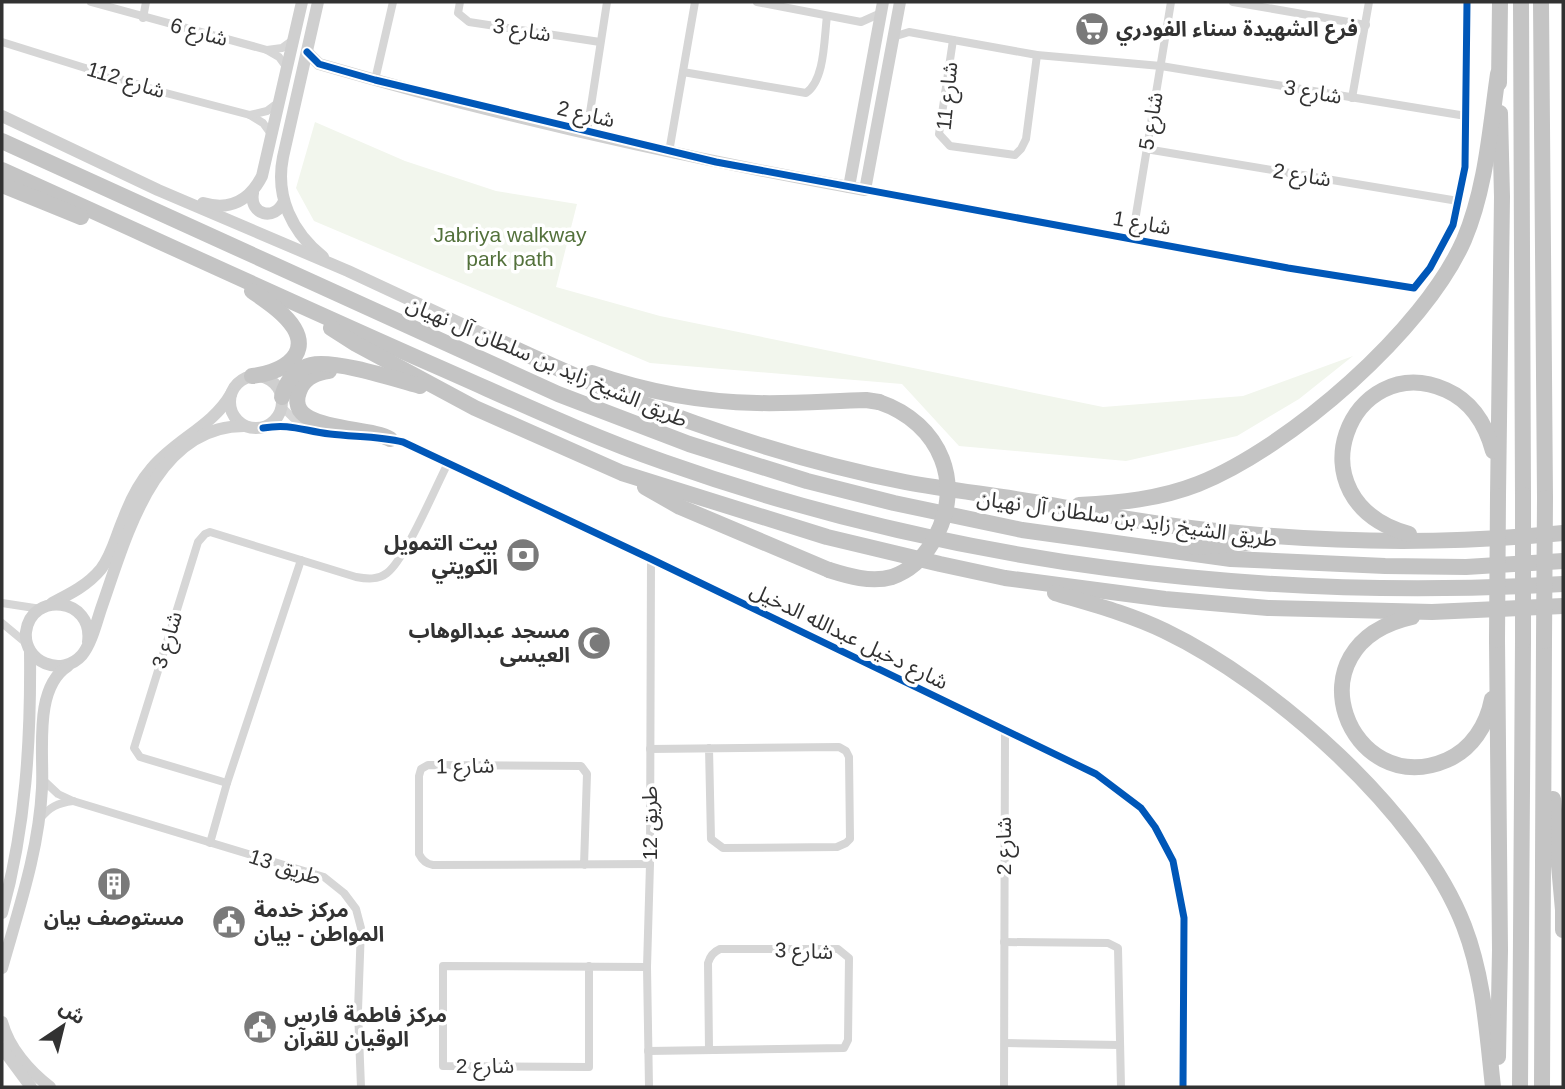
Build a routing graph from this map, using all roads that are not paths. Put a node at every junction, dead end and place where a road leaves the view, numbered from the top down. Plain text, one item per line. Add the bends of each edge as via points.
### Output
1 (91, 2) edge
2 (146, 2) edge
3 (302, 2) edge
4 (318, 2) edge
5 (393, 2) edge
6 (460, 2) edge
7 (607, 2) edge
8 (695, 2) edge
9 (757, 2) edge
10 (900, 2) edge
11 (1171, 2) edge
12 (1233, 2) edge
13 (1369, 2) edge
14 (1467, 2) edge
15 (1500, 2) edge
16 (1521, 2) edge
17 (1541, 2) edge
18 (882, 7) edge
19 (827, 16) junction
20 (143, 18) junction
21 (897, 20) junction
22 (861, 22) junction
23 (1366, 25) junction
24 (909, 32) junction
25 (876, 36) junction
26 (893, 37) junction
27 (294, 39) junction
28 (953, 40) junction
29 (2, 42) edge
30 (600, 43) junction
31 (267, 50) junction
32 (307, 52) junction
33 (1037, 55) junction
34 (318, 64) junction
35 (1161, 66) junction
36 (287, 68) junction
37 (303, 70) junction
38 (683, 72) junction
39 (1498, 74) junction
40 (375, 80) junction
41 (1352, 98) junction
42 (280, 100) junction
43 (2, 116) edge
44 (250, 116) junction
45 (1466, 116) junction
46 (587, 132) junction
47 (272, 136) junction
48 (2, 141) edge
49 (1146, 149) junction
50 (669, 152) junction
51 (2, 170) edge
52 (2, 185) edge
53 (849, 187) junction
54 (158, 190) junction
55 (864, 190) junction
56 (253, 192) junction
57 (1502, 197) junction
58 (284, 201) junction
59 (1458, 201) junction
60 (1132, 239) junction
61 (187, 254) junction
62 (215, 267) junction
63 (348, 271) junction
64 (304, 308) junction
65 (494, 339) junction
66 (1521, 368) junction
67 (351, 369) junction
68 (252, 376) junction
69 (443, 391) junction
70 (231, 394) junction
71 (282, 402) junction
72 (244, 426) junction
73 (263, 428) junction
74 (306, 428) junction
75 (390, 439) junction
76 (448, 463) junction
77 (1498, 470) junction
78 (622, 473) junction
79 (1054, 505) junction
80 (790, 524) junction
81 (1563, 533) edge
82 (1329, 538) junction
83 (1432, 540) junction
84 (972, 547) junction
85 (1157, 549) junction
86 (651, 559) junction
87 (301, 561) junction
88 (1563, 561) edge
89 (1006, 578) junction
90 (1563, 584) edge
91 (2, 603) edge
92 (1563, 606) edge
93 (45, 607) junction
94 (1432, 612) junction
95 (2, 622) edge
96 (88, 642) junction
97 (29, 647) junction
98 (71, 664) junction
99 (1498, 665) junction
100 (1545, 709) junction
101 (1521, 723) junction
102 (1005, 732) junction
103 (709, 748) junction
104 (650, 749) junction
105 (42, 779) junction
106 (227, 783) junction
107 (73, 802) junction
108 (38, 822) junction
109 (210, 843) junction
110 (584, 864) junction
111 (650, 864) junction
112 (1563, 893) edge
113 (1563, 910) edge
114 (2, 913) edge
115 (1563, 930) edge
116 (1004, 942) junction
117 (1500, 950) junction
118 (589, 966) junction
119 (647, 967) junction
120 (2, 968) edge
121 (2, 1022) edge
122 (1005, 1043) junction
123 (1121, 1045) junction
124 (2, 1048) edge
125 (709, 1049) junction
126 (648, 1051) junction
127 (31, 1087) edge
128 (50, 1087) edge
129 (361, 1087) edge
130 (649, 1087) edge
131 (1004, 1087) edge
132 (1121, 1087) edge
133 (1184, 1087) edge
134 (1495, 1087) edge
135 (1520, 1087) edge
136 (1542, 1087) edge

1 - 20 street, شارع 6
2 - 20 street
3 - 27 street
4 - 32 street
5 - 40 street
6 - 30 street, شارع 3 via 458,13 469,22
7 - 30 street
8 - 38 street
9 - 19 street
10 - 21 street
11 - 35 street, شارع 5
12 - 23 street
13 - 23 street
14 - 45 street
15 - 39 highway
16 - 66 highway
17 - 100 highway, bridge
18 - 22 street
18 - 25 street
19 - 22 street
19 - 38 street via 819,79 806,93
20 - 31 street, شارع 6
21 - 24 street
21 - 26 street
22 - 25 street
23 - 41 street
24 - 26 street, شارع 11
24 - 28 street, شارع 11
25 - 53 street
26 - 55 street
27 - 31 street via 282,48
27 - 36 street
28 - 33 street, شارع 11
28 - 33 street, شارع 11 via 939,134 950,146 1015,155 1021,149
29 - 44 street, شارع 112
30 - 46 street
31 - 36 street, شارع 6
32 - 34 street
32 - 37 street
33 - 35 street, شارع 11
34 - 37 street
34 - 40 street, شارع 2
35 - 41 street, شارع 3
35 - 49 street, شارع 5
36 - 42 street
37 - 58 street via 281,164
38 - 50 street
39 - 57 highway
39 - 79 highway via 1480,189 1462,243 1419,309 1361,371 1281,437 1199,484 1148,498
40 - 46 street, شارع 2
41 - 45 street, شارع 3
42 - 44 street
42 - 47 street
43 - 54 street
44 - 47 street, شارع 112
45 - 59 street via 1465,167
46 - 50 street, شارع 2
47 - 56 street
48 - 85 highway, طريق الشيخ زايد بن سلطان آل نهيان via 558,394 689,444 894,503 1022,530
49 - 59 street, شارع 2
49 - 60 street, شارع 5
50 - 53 street, شارع 2
51 - 61 highway, طريق الشيخ زايد بن سلطان آل نهيان
52 - 61 highway
53 - 55 street, شارع 2
54 - 56 street via 218,206 233,204
54 - 63 street
55 - 60 street, شارع 1
56 - 58 street via 254,207 263,214 274,213
57 - 66 highway
57 - 77 highway
58 - 63 street via 308,243
59 - 60 street, شارع 1 via 1444,246 1414,288
61 - 62 highway, طريق الشيخ زايد بن سلطان آل نهيان
62 - 64 highway, طريق الشيخ زايد بن سلطان آل نهيان
62 - 68 highway via 278,311 297,335 296,352 286,366
63 - 65 street
64 - 69 highway via 356,344
64 - 84 highway, طريق الشيخ زايد بن سلطان آل نهيان via 660,461 805,507
65 - 78 highway, bridge via 608,378 689,396 755,403 879,402 920,425 935,444 948,485 944,519 928,550 904,571 874,579 829,570 680,507
65 - 79 highway via 705,428 904,482
66 - 101 highway, bridge
67 - 69 highway
67 - 71 highway via 326,364 304,368 290,379
67 - 75 highway via 309,377 299,394 301,413 312,421 372,431
68 - 70 street via 241,380
68 - 71 street via 274,382
69 - 78 highway
70 - 72 street via 232,412
70 - 93 street via 144,478 100,571
71 - 73 street via 273,422
71 - 74 street, شارع دخيل عبدالله الدخيل via 292,419
72 - 73 street
72 - 96 street via 222,428 198,439 155,478 132,520
73 - 74 street, شارع دخيل عبدالله الدخيل
74 - 75 street, شارع دخيل عبدالله الدخيل
75 - 76 street, شارع دخيل عبدالله الدخيل
76 - 86 street, شارع دخيل عبدالله الدخيل
76 - 87 street, شارع 3 via 387,574 364,579
77 - 83 highway via 1480,419 1449,392 1429,384 1407,384 1380,393 1363,406 1350,424 1343,447 1343,473 1351,492 1363,510 1380,523
77 - 99 highway, bridge
78 - 80 highway
79 - 82 highway via 1226,533
80 - 84 highway via 905,544
80 - 89 highway via 827,537
81 - 83 highway
82 - 83 highway
82 - 85 highway
84 - 90 highway, طريق الشيخ زايد بن سلطان آل نهيان via 1119,571 1209,579 1376,588
85 - 88 highway, طريق الشيخ زايد بن سلطان آل نهيان via 1231,559 1385,566
86 - 102 street, شارع دخيل عبدالله الدخيل
86 - 104 street, طريق 12
87 - 106 street
87 - 106 street, شارع 3 via 210,532 198,542 134,748 140,757
89 - 94 highway via 1268,608
89 - 134 highway via 1132,617 1197,648 1269,696 1356,774 1426,858 1464,925 1479,974
91 - 93 street
92 - 94 highway
93 - 96 street via 69,606 80,613 87,624
93 - 97 street via 28,624
94 - 99 highway via 1380,627 1348,660 1341,690 1344,711 1368,749 1389,762 1411,767 1457,755 1484,723
95 - 97 street
96 - 98 street
97 - 98 street via 48,665
97 - 114 street via 24,815
98 - 105 street via 53,680 46,700
99 - 117 highway
100 - 113 highway
100 - 136 highway
101 - 117 highway via 1509,800
101 - 135 highway
102 - 116 street, شارع 2
102 - 133 street, شارع دخيل عبدالله الدخيل via 1096,774 1142,808 1173,861 1184,918
103 - 103 street via 842,748 849,757 850,839 837,847 723,848 715,844 711,839
103 - 104 street
104 - 111 street, طريق 12
105 - 107 street, طريق 13
105 - 108 street
106 - 109 street
107 - 108 street via 58,803
107 - 109 street, طريق 13
108 - 120 street
109 - 129 street, طريق 13 via 324,877 356,908 361,928
110 - 110 street, شارع 1 via 427,863 419,854 420,771 428,765 581,766 587,774
110 - 111 street, شارع 1
111 - 119 street, طريق 12
112 - 113 highway
113 - 115 highway
116 - 122 street, شارع 2
116 - 123 street via 1116,946
117 - 134 highway
118 - 118 street, شارع 2 via 443,966 443,1066 589,1067
118 - 119 street, شارع 2
119 - 126 street, طريق 12
121 - 128 street via 23,1061
122 - 123 street
122 - 131 street, شارع 2
123 - 132 street
124 - 127 street
125 - 125 street, شارع 3 via 844,1048 848,1040 849,958 838,950 715,951 708,963
125 - 126 street, شارع 3
126 - 130 street, طريق 12

